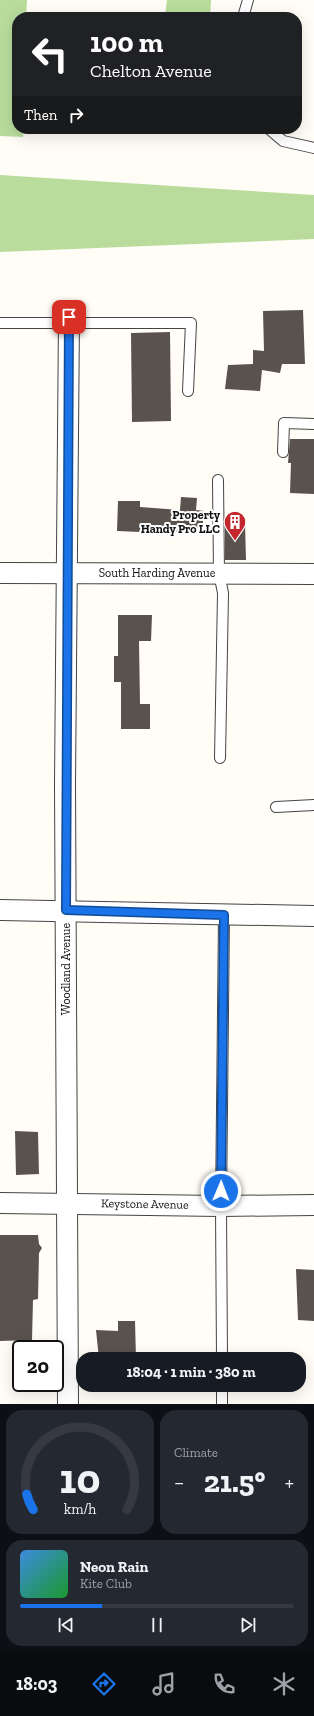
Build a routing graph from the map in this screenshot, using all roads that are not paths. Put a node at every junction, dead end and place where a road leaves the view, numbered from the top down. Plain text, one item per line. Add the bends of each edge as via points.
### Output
1 (248, 0) edge
2 (244, 12) edge
3 (275, 134) edge
4 (314, 148) edge
5 (69, 320) junction
6 (0, 323) edge
7 (188, 391) dead end
8 (314, 424) edge
9 (283, 452) dead end
10 (218, 480) dead end
11 (0, 573) edge
12 (68, 573) junction
13 (219, 573) junction
14 (314, 574) edge
15 (220, 758) dead end
16 (314, 805) edge
17 (276, 807) dead end
18 (0, 910) edge
19 (66, 910) junction
20 (224, 915) junction
21 (314, 916) edge
22 (0, 1203) edge
23 (67, 1203) junction
24 (314, 1205) edge
25 (221, 1206) junction
26 (222, 1352) edge
27 (222, 1392) edge
28 (68, 1404) edge
29 (222, 1404) edge

1 - 2 lane
3 - 4 lane via 283,141
5 - 6 lane
5 - 7 lane via 191,323
5 - 12 street, Woodland Avenue
8 - 9 lane via 284,423
10 - 13 lane
11 - 12 street, South Harding Avenue
12 - 13 street, South Harding Avenue
12 - 19 street, Woodland Avenue
13 - 14 street, South Harding Avenue
13 - 15 lane via 224,593
16 - 17 lane
18 - 19 street
19 - 20 street
19 - 23 street, Woodland Avenue
20 - 21 street
20 - 25 lane
22 - 23 street, Keystone Avenue
23 - 25 street, Keystone Avenue
23 - 28 street, Woodland Avenue
24 - 25 street, Keystone Avenue
25 - 26 lane
27 - 29 lane

